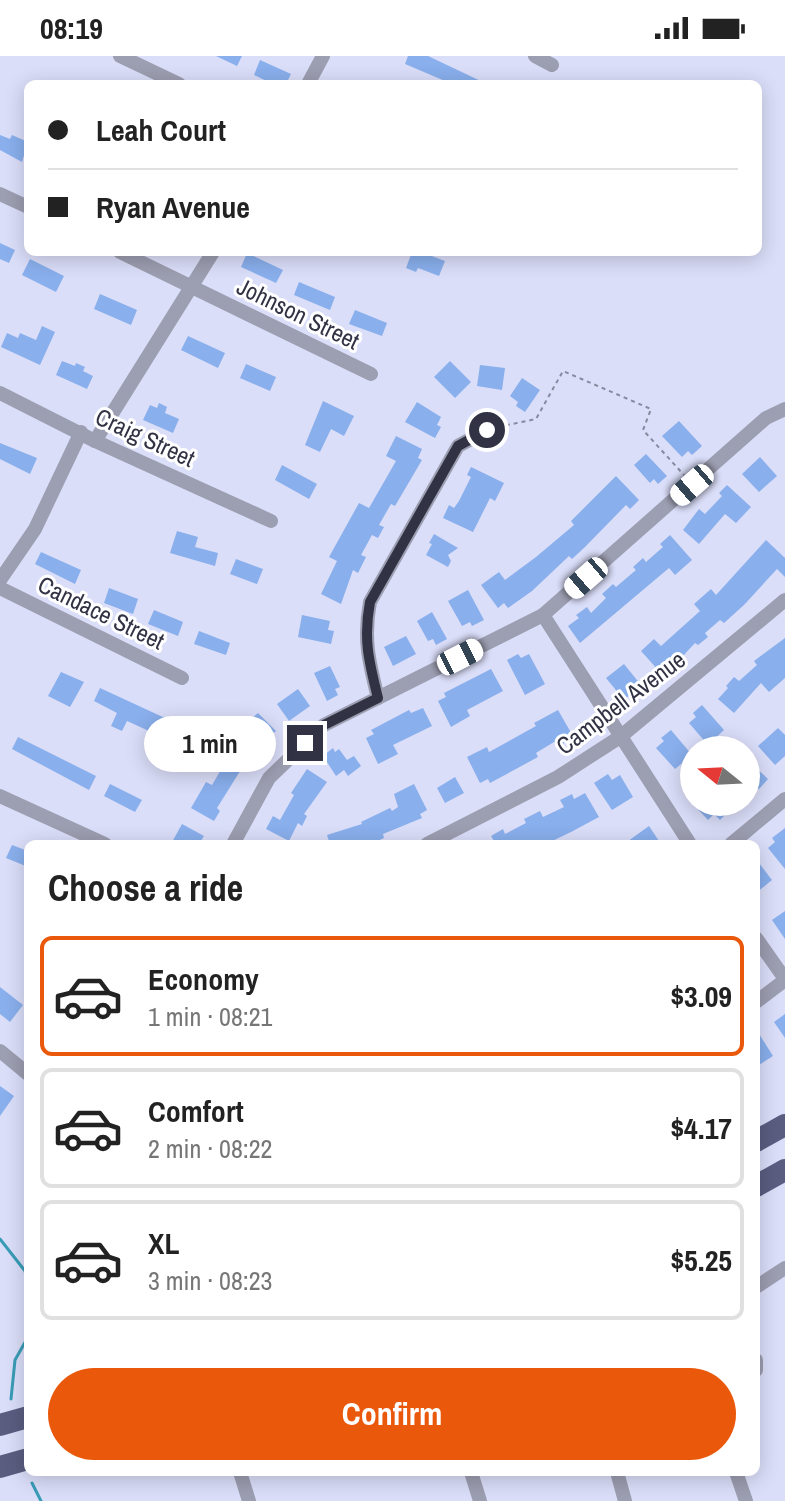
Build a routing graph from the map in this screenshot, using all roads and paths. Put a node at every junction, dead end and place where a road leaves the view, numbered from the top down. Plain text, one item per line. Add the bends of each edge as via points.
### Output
1 (120, 56) edge
2 (323, 56) edge
3 (535, 56) edge
4 (552, 65) dead end
5 (171, 80) edge
6 (310, 80) edge
7 (0, 194) edge
8 (24, 205) edge
9 (128, 256) edge
10 (211, 256) edge
11 (192, 287) junction
12 (371, 374) dead end
13 (0, 393) edge
14 (785, 409) edge
15 (487, 430) joint
16 (81, 432) junction
17 (95, 441) junction
18 (692, 485) junction
19 (271, 521) dead end
20 (0, 580) edge
21 (0, 588) edge
22 (785, 600) edge
23 (543, 615) junction
24 (182, 678) dead end
25 (378, 698) junction
26 (620, 737) junction
27 (0, 796) edge
28 (785, 799) edge
29 (96, 840) edge
30 (235, 840) edge
31 (435, 840) edge
32 (687, 840) edge
33 (736, 840) edge
34 (760, 944) edge
35 (785, 980) edge
36 (760, 999) edge
37 (0, 1051) edge
38 (24, 1071) edge
39 (785, 1125) edge
40 (760, 1139) edge
41 (785, 1170) edge
42 (760, 1184) edge
43 (785, 1268) edge
44 (760, 1284) edge
45 (24, 1418) edge
46 (0, 1425) edge
47 (24, 1460) edge
48 (0, 1467) edge
49 (241, 1476) edge
50 (472, 1476) edge
51 (618, 1476) edge
52 (737, 1476) edge
53 (249, 1501) edge
54 (480, 1501) edge
55 (625, 1501) edge
56 (746, 1501) edge

1 - 5 street
2 - 6 street
3 - 4 street
7 - 8 street
9 - 11 street, Johnson Street
10 - 11 street
11 - 12 street, Johnson Street
11 - 17 street
13 - 16 street, Craig Street
14 - 18 street via 766,418
15 - 18 path via 536,419 563,371 651,409 643,430
15 - 25 street via 458,446 370,602 367,653
16 - 17 street, Craig Street
16 - 20 street via 35,529
17 - 19 street, Craig Street
18 - 23 street
21 - 24 street, Candace Street
22 - 26 street, Campbell Avenue
23 - 25 street
23 - 26 street
25 - 30 street via 324,725 269,778
26 - 31 street, Campbell Avenue via 558,777
26 - 32 street
27 - 29 street
28 - 33 street
34 - 35 street
35 - 36 street
37 - 38 street
39 - 40 highway
41 - 42 highway
43 - 44 street
45 - 46 highway
47 - 48 highway
49 - 53 street
50 - 54 street
51 - 55 street
52 - 56 street

